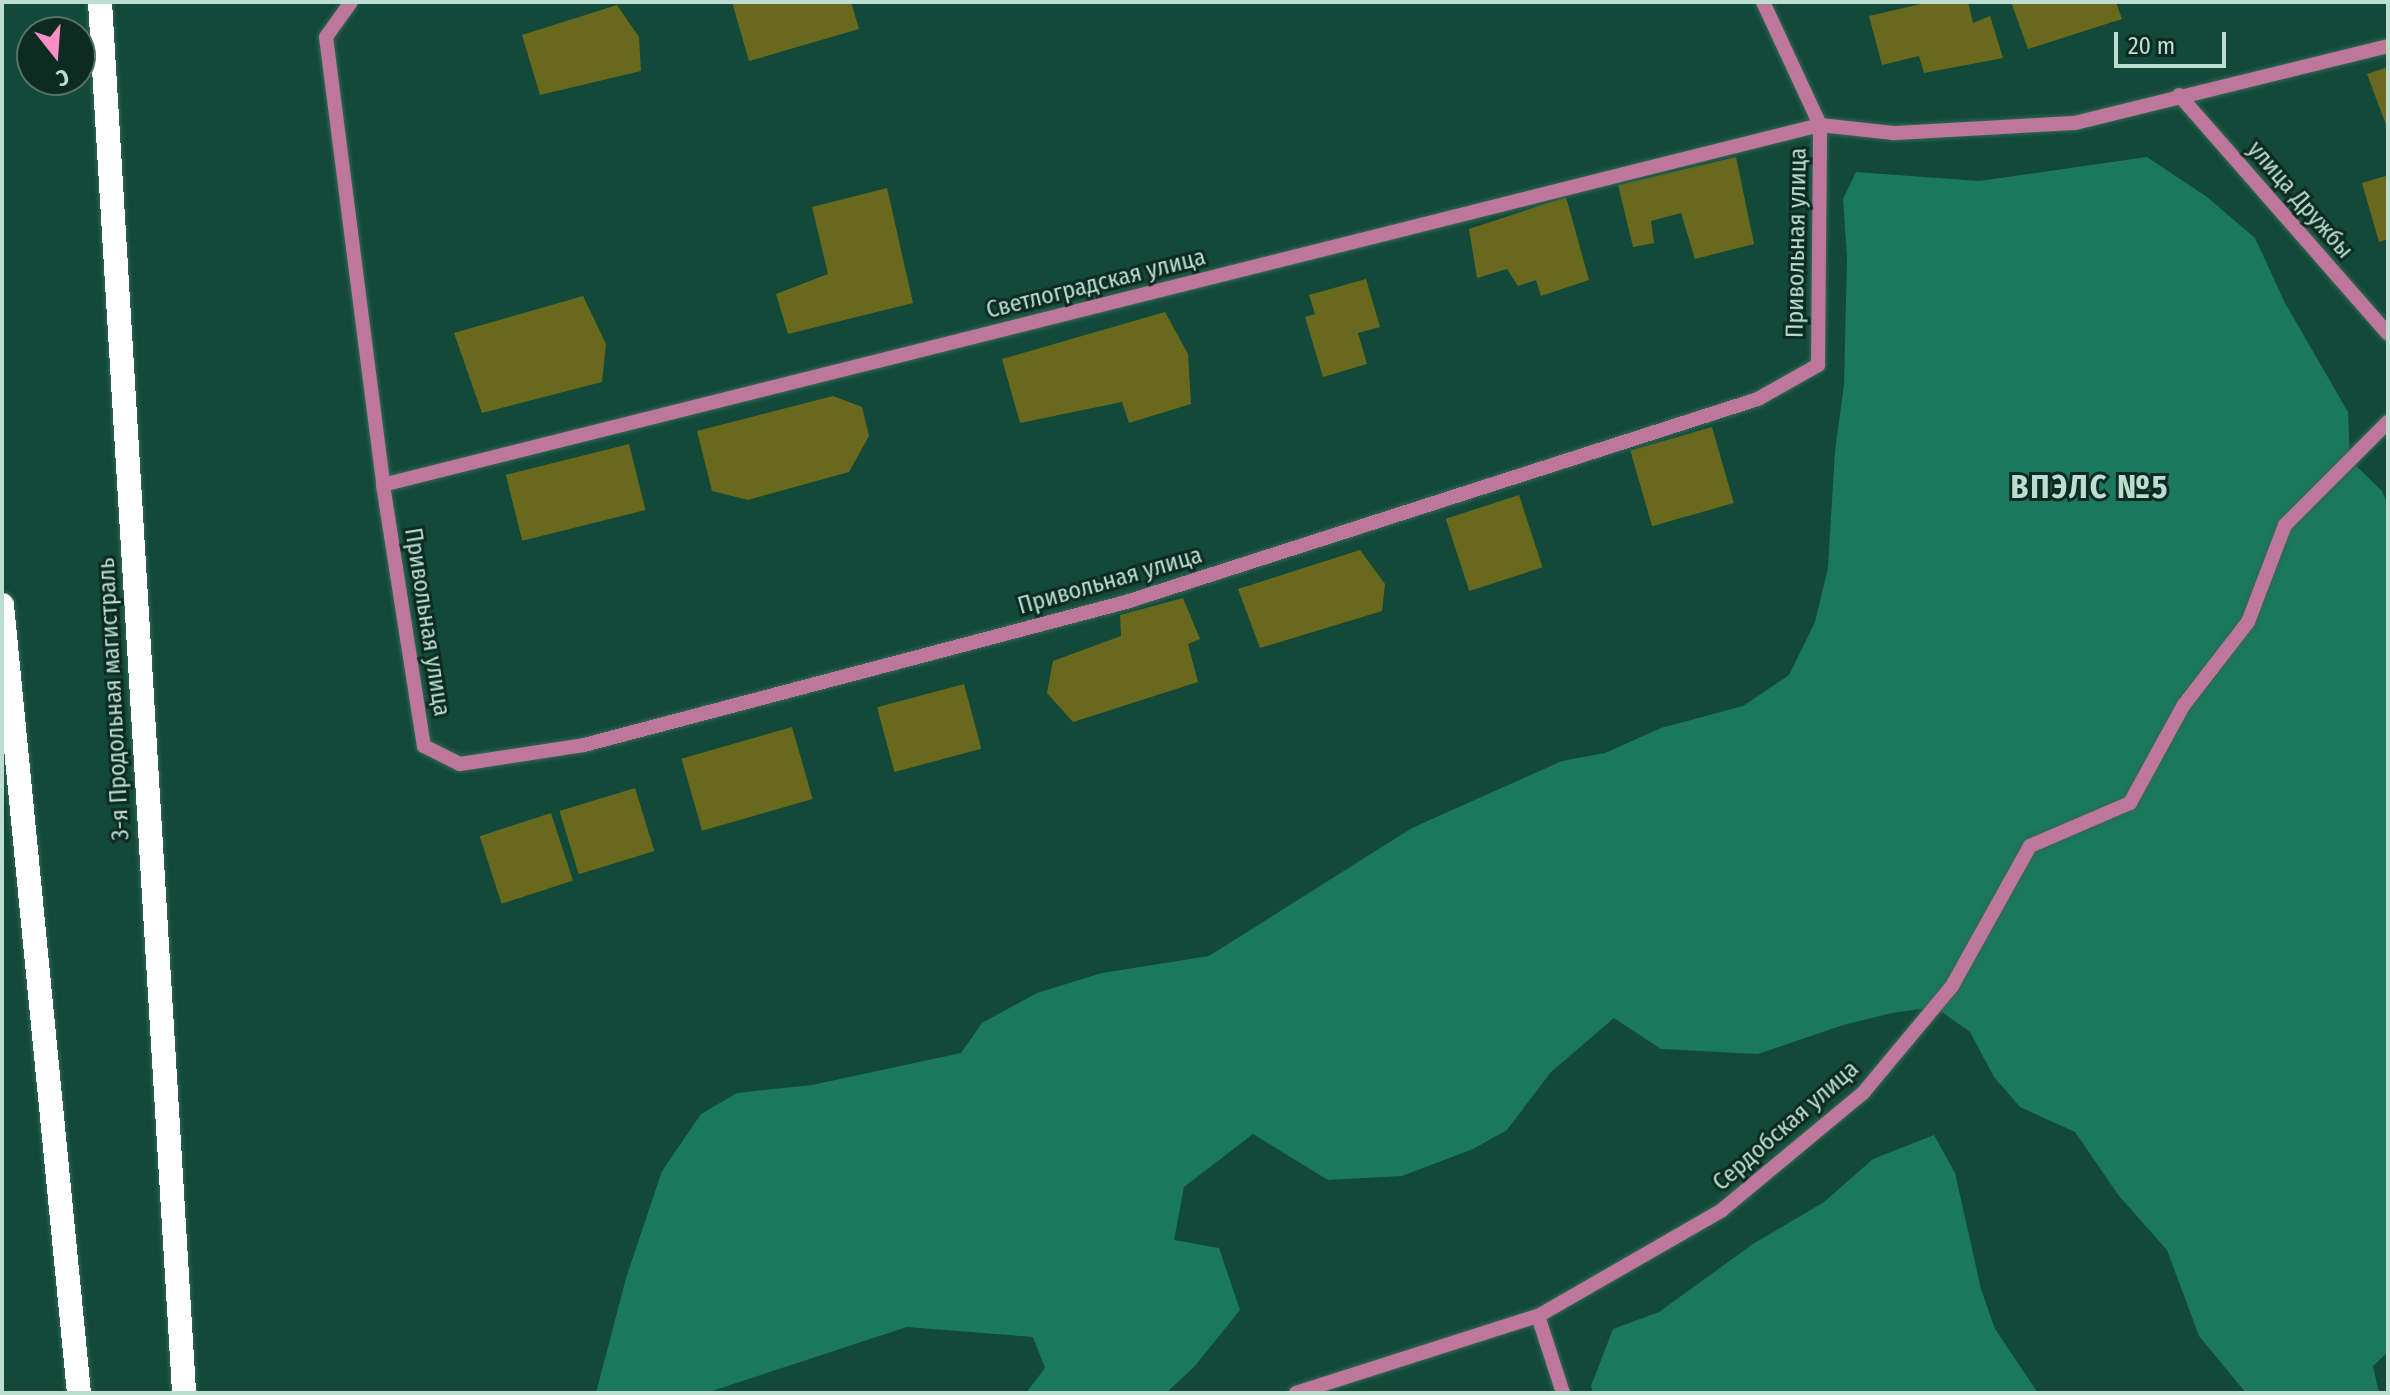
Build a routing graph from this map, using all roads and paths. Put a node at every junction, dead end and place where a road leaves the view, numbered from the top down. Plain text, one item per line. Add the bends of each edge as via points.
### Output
1 (100, 2) edge
2 (351, 2) edge
3 (1763, 2) edge
4 (2388, 46) edge
5 (2179, 95) junction
6 (1820, 125) junction
7 (2388, 334) edge
8 (2388, 422) edge
9 (383, 485) junction
10 (2, 605) edge
11 (1538, 1316) junction
12 (79, 1393) edge
13 (184, 1393) edge
14 (1296, 1393) edge
15 (1563, 1393) edge

1 - 13 highway, 3-я Продольная магистраль
2 - 9 street via 326,37
3 - 6 street
4 - 5 street
5 - 6 street via 2075,123 1894,133
5 - 7 street, улица Дружбы
6 - 9 street, Светлоградская улица
6 - 9 street, Привольная улица via 1818,365 1758,399 1126,602 584,745 460,764 424,746
8 - 11 street, Сердобская улица via 2285,525 2248,622 2183,706 2130,803 2030,846 1952,986 1863,1093 1722,1210
10 - 12 highway
11 - 14 street, Сердобская улица
11 - 15 street

